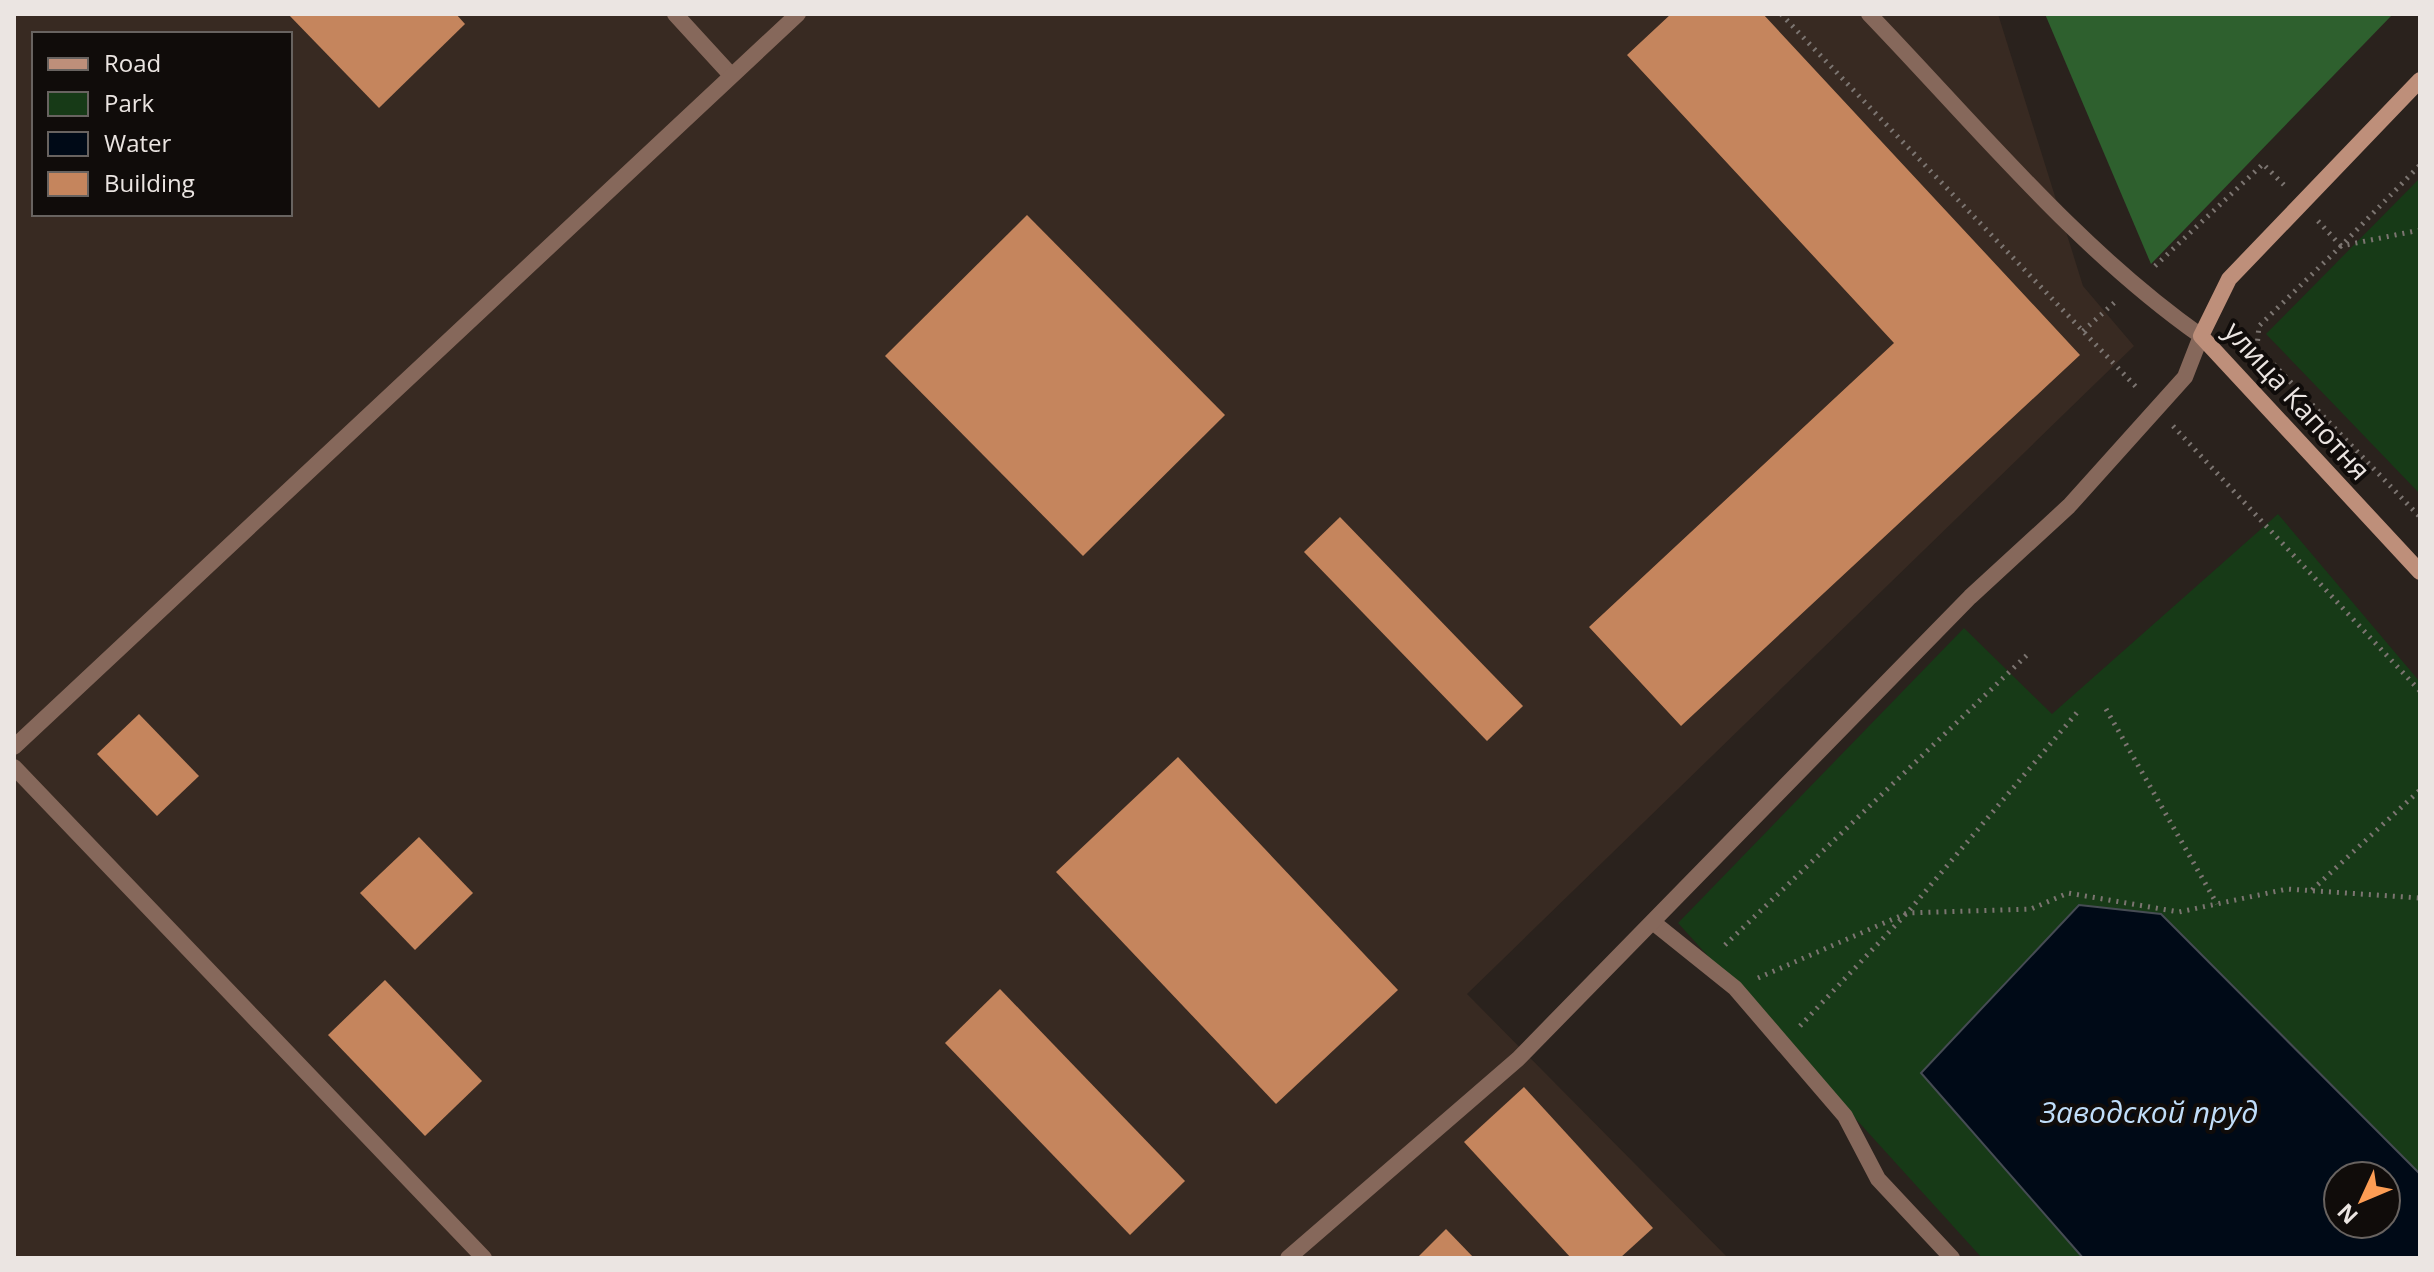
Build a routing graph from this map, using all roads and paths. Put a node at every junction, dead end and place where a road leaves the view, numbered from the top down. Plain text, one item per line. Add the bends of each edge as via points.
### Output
1 (675, 14) edge
2 (798, 14) edge
3 (1781, 14) edge
4 (1869, 14) edge
5 (730, 74) junction
6 (2420, 80) edge
7 (2420, 230) edge
8 (2201, 336) junction
9 (2158, 410) junction
10 (2420, 517) edge
11 (2420, 572) edge
12 (2027, 655) dead end
13 (2420, 691) edge
14 (2080, 709) dead end
15 (2106, 709) dead end
16 (14, 747) edge
17 (14, 767) edge
18 (2420, 790) edge
19 (2311, 891) junction
20 (2420, 898) edge
21 (2217, 904) junction
22 (1907, 913) junction
23 (1654, 923) junction
24 (1707, 963) junction
25 (1735, 988) junction
26 (1783, 1044) junction
27 (484, 1258) edge
28 (1288, 1258) edge
29 (1952, 1258) edge

1 - 5 lane
2 - 5 lane
3 - 9 path
4 - 8 lane via 2061,214 2168,313
5 - 16 lane
6 - 8 main road, улица Капотня via 2229,279
7 - 10 path via 2341,246 2259,326 2257,347
8 - 9 lane via 2185,377
8 - 11 main road, улица Капотня
9 - 13 path
9 - 23 lane
12 - 24 path
14 - 22 path
15 - 21 path
17 - 27 lane
18 - 19 path
19 - 20 path
19 - 21 path via 2287,889
21 - 22 path via 2179,912 2068,893 2031,909
22 - 25 path
22 - 26 path
23 - 24 lane
23 - 28 lane via 1518,1059
24 - 25 lane
25 - 26 lane
26 - 29 lane via 1845,1116 1878,1179

